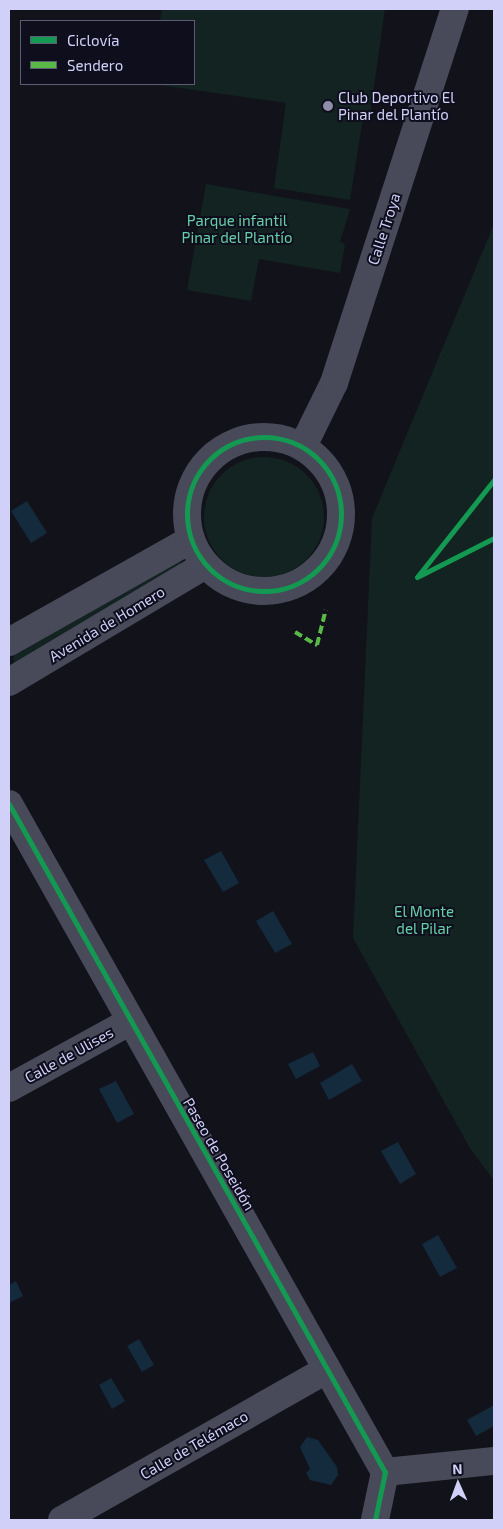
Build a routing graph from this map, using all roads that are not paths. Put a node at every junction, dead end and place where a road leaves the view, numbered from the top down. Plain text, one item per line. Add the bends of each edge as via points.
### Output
1 (455, 9) edge
2 (303, 446) junction
3 (190, 540) junction
4 (205, 565) junction
5 (9, 642) edge
6 (9, 682) edge
7 (9, 804) edge
8 (129, 1022) junction
9 (9, 1088) edge
10 (326, 1370) junction
11 (494, 1461) edge
12 (385, 1472) junction
13 (62, 1520) edge
14 (375, 1520) edge

1 - 2 street, Calle Troya via 334,383
2 - 3 street via 281,438 257,436 234,441 214,454 198,471 188,493 186,517
2 - 4 street via 321,461 341,503 336,542 320,568 301,582 276,590 250,590 225,582
3 - 4 street
3 - 5 street
4 - 6 street, Avenida de Homero
7 - 8 street, Paseo de Poseidón
8 - 9 street, Calle de Ulises
8 - 10 street, Paseo de Poseidón
10 - 12 street, Paseo de Poseidón
10 - 13 street, Calle de Telémaco
11 - 12 street
12 - 14 street

